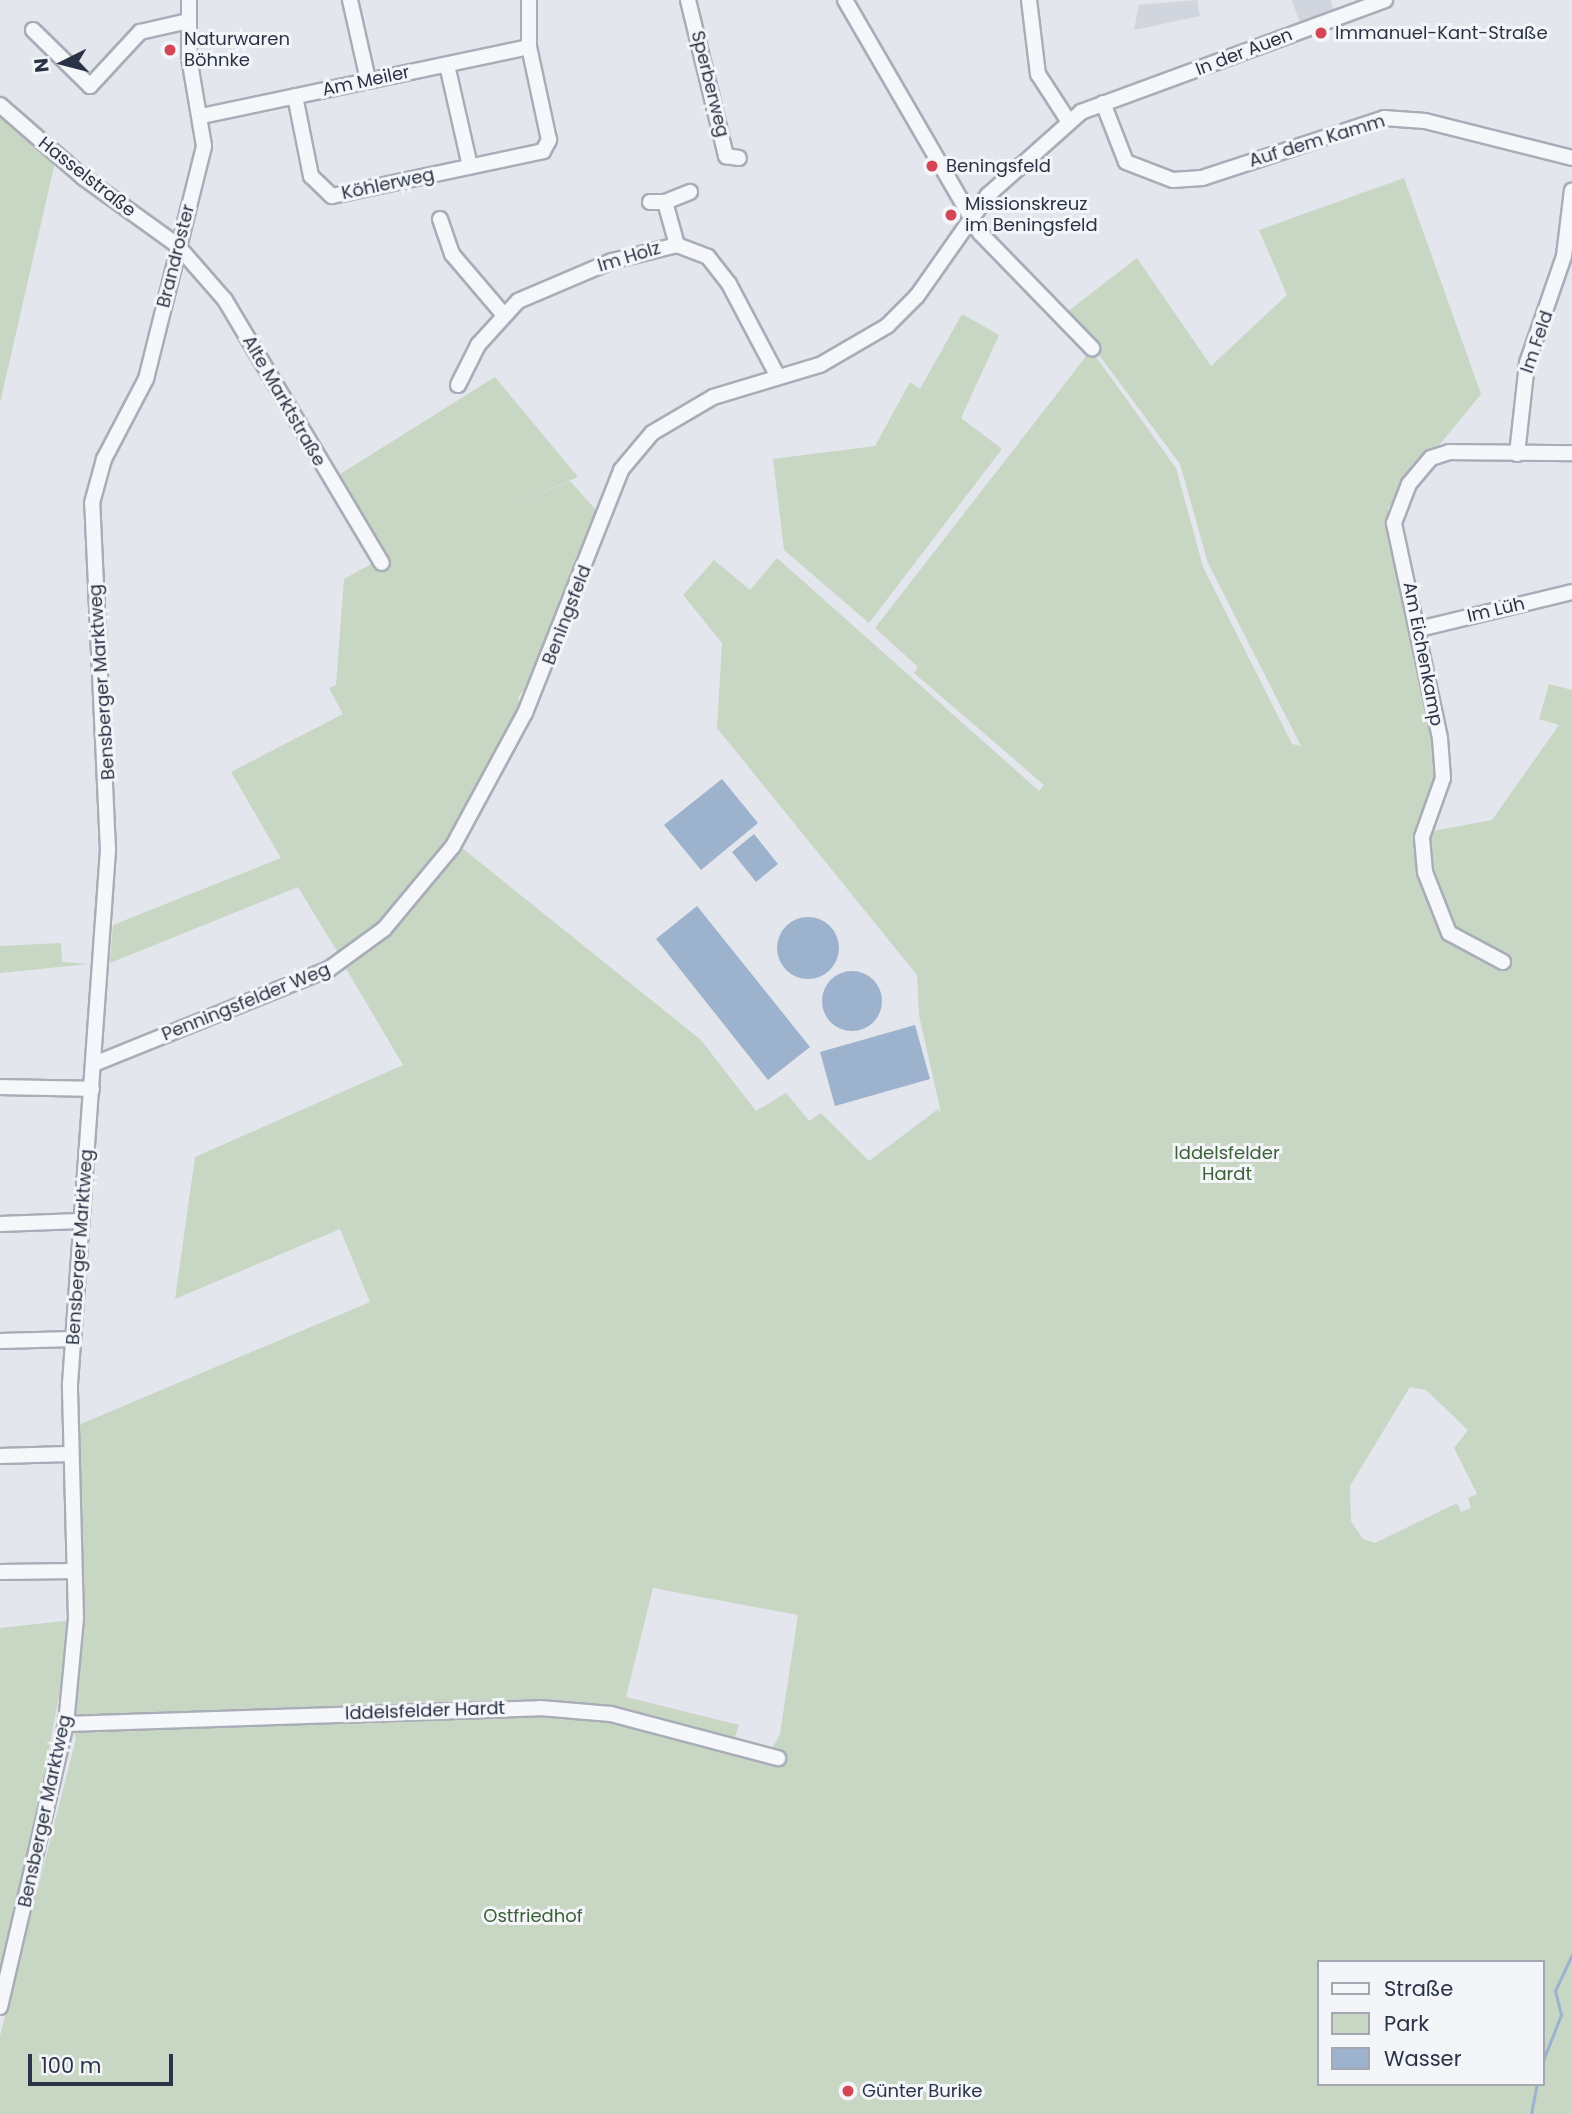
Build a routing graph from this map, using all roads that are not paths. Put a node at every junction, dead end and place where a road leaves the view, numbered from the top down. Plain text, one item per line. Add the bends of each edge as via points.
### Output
1 (189, 0) edge
2 (350, 0) edge
3 (529, 0) edge
4 (688, 0) edge
5 (845, 0) edge
6 (1029, 0) edge
7 (1385, 0) edge
8 (188, 21) junction
9 (33, 30) dead end
10 (529, 47) junction
11 (447, 65) junction
12 (368, 80) junction
13 (295, 96) junction
14 (1103, 103) junction
15 (0, 105) edge
16 (202, 116) junction
17 (1069, 122) junction
18 (739, 158) dead end
19 (1572, 158) edge
20 (470, 166) junction
21 (1572, 190) edge
22 (690, 192) dead end
23 (650, 202) dead end
24 (665, 202) junction
25 (971, 214) junction
26 (440, 219) dead end
27 (677, 244) junction
28 (177, 245) junction
29 (503, 314) junction
30 (1092, 348) dead end
31 (778, 377) junction
32 (458, 385) dead end
33 (1572, 453) edge
34 (1517, 454) junction
35 (94, 481) joint
36 (382, 564) dead end
37 (1572, 592) edge
38 (1419, 629) junction
39 (543, 676) joint
40 (1503, 962) dead end
41 (94, 1064) junction
42 (0, 1087) edge
43 (92, 1088) junction
44 (80, 1222) junction
45 (0, 1224) edge
46 (73, 1339) junction
47 (0, 1341) edge
48 (68, 1454) junction
49 (0, 1456) edge
50 (74, 1571) junction
51 (0, 1573) edge
52 (66, 1724) junction
53 (778, 1758) dead end
54 (0, 2007) edge

1 - 8 street, Brandroster
2 - 12 street
3 - 10 street
4 - 18 street, Sperberweg via 726,156
5 - 25 street
6 - 17 street via 1035,64
7 - 14 street, In der Auen
8 - 9 street via 140,32 90,86
8 - 16 street, Brandroster
10 - 11 street, Am Meiler
10 - 20 street, Köhlerweg via 548,147
11 - 12 street, Am Meiler
11 - 20 street
12 - 13 street, Am Meiler
13 - 16 street, Am Meiler
13 - 20 street, Köhlerweg via 311,176 324,193 339,196
14 - 17 street, Beningsfeld
14 - 19 street, Auf dem Kamm via 1126,162 1173,180 1202,178 1384,118 1425,121
15 - 28 street, Hasselstraße via 84,178
16 - 28 street, Brandroster via 204,146
17 - 25 street, Beningsfeld
21 - 34 street, Im Feld via 1564,256 1527,363
22 - 24 street
23 - 24 street
24 - 27 street
25 - 30 street via 997,255 1033,281
25 - 31 street, Beningsfeld via 917,296 887,326 830,360
26 - 29 street via 452,254
27 - 29 street, Im Holz via 569,277
27 - 31 street, Im Holz via 708,257 729,284
28 - 35 street, Brandroster via 146,379
28 - 36 street, Alte Marktstraße via 225,300
29 - 32 street, Im Holz
31 - 39 street, Beningsfeld via 679,412 621,470
33 - 34 street, Am Eichenkamp
34 - 38 street, Am Eichenkamp via 1448,452 1431,458 1409,484 1394,523
35 - 41 street, Bensberger Marktweg via 109,809
37 - 38 street, Im Lüh
38 - 40 street, Am Eichenkamp via 1443,778 1422,837 1425,872 1449,933
39 - 41 street, Penningsfelder Weg via 453,846 384,929 329,969
41 - 43 street, Bensberger Marktweg
42 - 43 street
43 - 44 street, Bensberger Marktweg
44 - 45 street
44 - 46 street, Bensberger Marktweg
46 - 47 street
46 - 48 street, Bensberger Marktweg
48 - 49 street
48 - 50 street, Bensberger Marktweg
50 - 51 street
50 - 52 street, Bensberger Marktweg
52 - 53 street, Iddelsfelder Hardt via 540,1708 611,1714
52 - 54 street, Bensberger Marktweg

